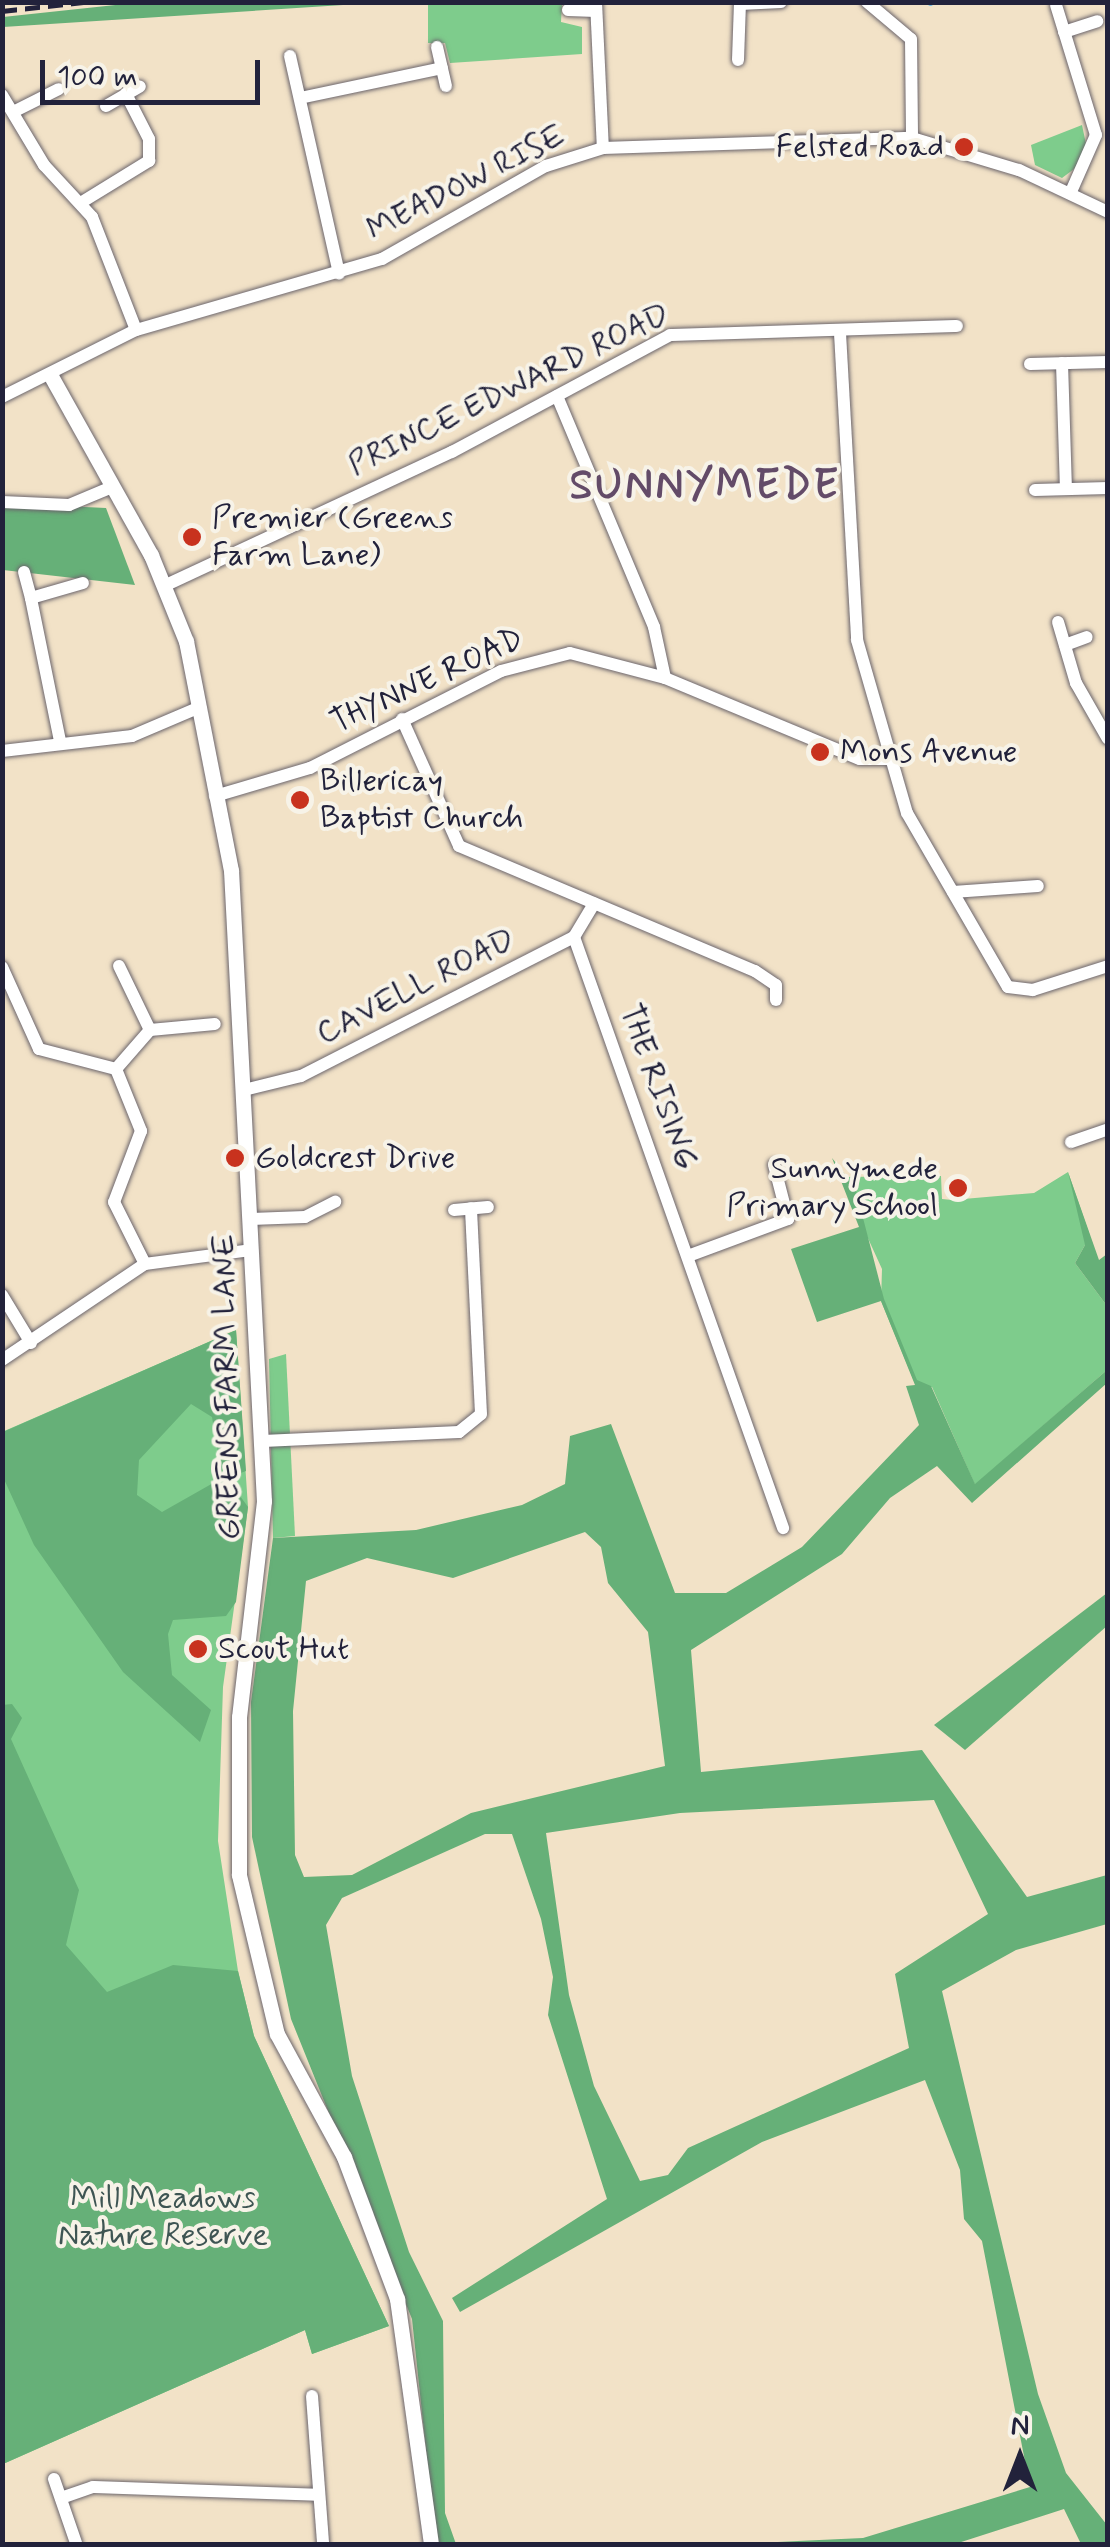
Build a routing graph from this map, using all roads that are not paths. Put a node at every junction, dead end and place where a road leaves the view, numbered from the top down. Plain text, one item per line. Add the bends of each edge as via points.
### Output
1 (781, 2) edge
2 (866, 2) edge
3 (740, 3) edge
4 (1056, 5) dead end
5 (596, 7) edge
6 (568, 10) dead end
7 (1097, 21) dead end
8 (1064, 32) junction
9 (438, 47) dead end
10 (290, 56) dead end
11 (738, 60) dead end
12 (442, 68) junction
13 (140, 86) dead end
14 (446, 86) dead end
15 (59, 89) dead end
16 (126, 94) junction
17 (2, 95) edge
18 (300, 98) junction
19 (106, 106) dead end
20 (13, 112) junction
21 (1108, 112) edge
22 (1092, 117) junction
23 (912, 138) junction
24 (603, 148) junction
25 (1070, 194) junction
26 (82, 202) junction
27 (1108, 212) edge
28 (340, 274) junction
29 (957, 326) dead end
30 (136, 330) junction
31 (840, 333) junction
32 (1108, 362) edge
33 (1062, 363) junction
34 (1030, 364) dead end
35 (52, 378) junction
36 (557, 396) junction
37 (2, 397) edge
38 (112, 487) junction
39 (1066, 488) junction
40 (1108, 488) edge
41 (1035, 490) dead end
42 (2, 502) edge
43 (24, 572) dead end
44 (83, 583) dead end
45 (164, 586) junction
46 (31, 598) junction
47 (1058, 622) dead end
48 (1087, 637) dead end
49 (1065, 645) junction
50 (665, 678) junction
51 (200, 706) junction
52 (402, 719) junction
53 (1108, 739) edge
54 (60, 741) junction
55 (2, 752) edge
56 (888, 759) junction
57 (216, 796) junction
58 (1038, 886) dead end
59 (953, 892) junction
60 (594, 904) junction
61 (574, 937) junction
62 (119, 966) dead end
63 (1108, 966) edge
64 (2, 967) edge
65 (776, 1000) dead end
66 (215, 1024) dead end
67 (150, 1030) junction
68 (116, 1070) junction
69 (244, 1090) junction
70 (1108, 1129) edge
71 (1072, 1142) dead end
72 (774, 1165) dead end
73 (335, 1202) dead end
74 (488, 1207) dead end
75 (471, 1208) junction
76 (454, 1210) dead end
77 (251, 1220) junction
78 (252, 1250) junction
79 (688, 1256) junction
80 (146, 1264) junction
81 (2, 1295) edge
82 (30, 1343) junction
83 (2, 1360) edge
84 (263, 1441) junction
85 (783, 1528) dead end
86 (312, 2396) dead end
87 (54, 2479) dead end
88 (318, 2495) junction
89 (61, 2498) junction
90 (76, 2542) edge
91 (323, 2544) edge
92 (431, 2544) edge

1 - 3 street
2 - 23 street via 911,39
3 - 11 street
4 - 8 street
5 - 6 street
5 - 24 street
7 - 8 street
8 - 22 street
9 - 12 street
10 - 18 street
12 - 14 street
12 - 18 street
13 - 16 street
15 - 20 street
16 - 19 street
16 - 26 street via 150,139 149,161
17 - 20 street
18 - 28 street
20 - 26 street via 44,165
21 - 22 street
22 - 25 street via 1094,147
23 - 24 street, MEADOW RISE
23 - 25 street, MEADOW RISE via 978,156
24 - 28 street, MEADOW RISE via 546,166
25 - 27 street, MEADOW RISE
26 - 30 street via 120,273
28 - 30 street, MEADOW RISE
29 - 31 street, PRINCE EDWARD ROAD
30 - 35 street, MEADOW RISE
31 - 36 street, PRINCE EDWARD ROAD via 684,332
31 - 56 street via 857,640
32 - 33 street
33 - 34 street
33 - 39 street
35 - 37 street, MEADOW RISE
35 - 38 street, GREENS FARM LANE
36 - 45 street, PRINCE EDWARD ROAD
36 - 50 street via 654,627
38 - 42 street via 69,506
38 - 45 street, GREENS FARM LANE
39 - 40 street
39 - 41 street
43 - 46 street
44 - 46 street
45 - 51 street, GREENS FARM LANE
46 - 54 street
47 - 49 street
48 - 49 street
49 - 53 street
50 - 52 street, THYNNE ROAD via 599,656 542,656
50 - 56 street, THYNNE ROAD via 860,759
51 - 54 street via 132,736
51 - 57 street, GREENS FARM LANE
52 - 57 street, THYNNE ROAD via 310,768
52 - 60 street via 459,846
54 - 55 street
56 - 59 street via 906,813
57 - 69 street, GREENS FARM LANE via 236,919
58 - 59 street
59 - 63 street via 1000,978 1019,992
60 - 61 street
60 - 65 street via 770,978
61 - 69 street, CAVELL ROAD via 301,1076
61 - 79 street, THE RISING
62 - 67 street
64 - 68 street via 40,1049
66 - 67 street
67 - 68 street
68 - 80 street via 140,1131 114,1202
69 - 77 street, GREENS FARM LANE
70 - 71 street
72 - 79 street via 788,1219
73 - 77 street via 305,1217
74 - 75 street
75 - 76 street
75 - 84 street via 481,1414 459,1432
77 - 78 street, GREENS FARM LANE
78 - 80 street
78 - 84 street, GREENS FARM LANE
79 - 85 street, THE RISING
80 - 82 street
81 - 82 street
82 - 83 street
84 - 92 street, GREENS FARM LANE via 239,1717 240,1875 277,2034 344,2157 398,2298
86 - 88 street
87 - 89 street
88 - 89 street via 93,2487
88 - 91 street
89 - 90 street

